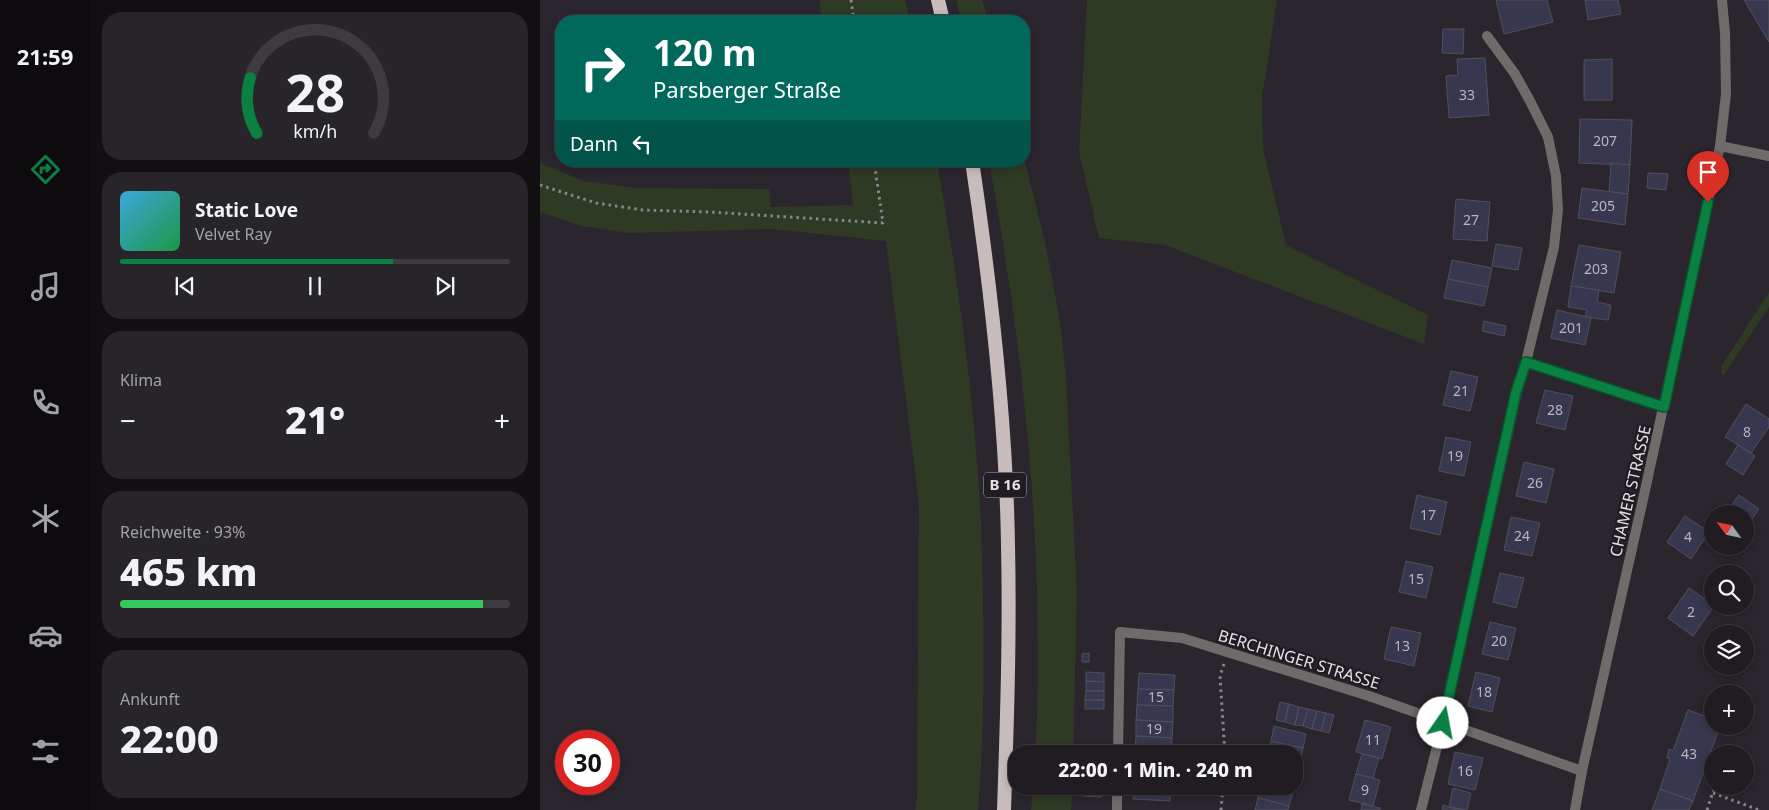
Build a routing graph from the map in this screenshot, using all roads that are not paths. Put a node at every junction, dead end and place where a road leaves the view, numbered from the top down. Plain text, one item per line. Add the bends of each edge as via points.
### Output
1 (938, 0) edge
2 (1722, 0) edge
3 (942, 15) edge
4 (1487, 36) dead end
5 (1720, 146) junction
6 (1769, 156) edge
7 (973, 167) edge
8 (1526, 362) junction
9 (1664, 407) junction
10 (1443, 723) junction
11 (1118, 745) edge
12 (1582, 771) junction
13 (1117, 795) edge
14 (1004, 810) edge
15 (1117, 810) edge
16 (1421, 810) edge
17 (1575, 810) edge

1 - 3 highway
2 - 5 street, CHAMER STRASSE via 1726,94
4 - 8 street via 1515,74 1548,137 1556,176 1558,210 1554,246
5 - 6 street
5 - 9 street, CHAMER STRASSE
7 - 14 highway, B 16 via 1000,390 1008,543 1009,676
8 - 9 street
8 - 10 street via 1516,392
9 - 12 street, CHAMER STRASSE
10 - 11 street, BERCHINGER STRASSE via 1370,696 1182,638 1120,632
10 - 12 street, BERCHINGER STRASSE
10 - 16 street
12 - 17 street, CHAMER STRASSE
13 - 15 street

